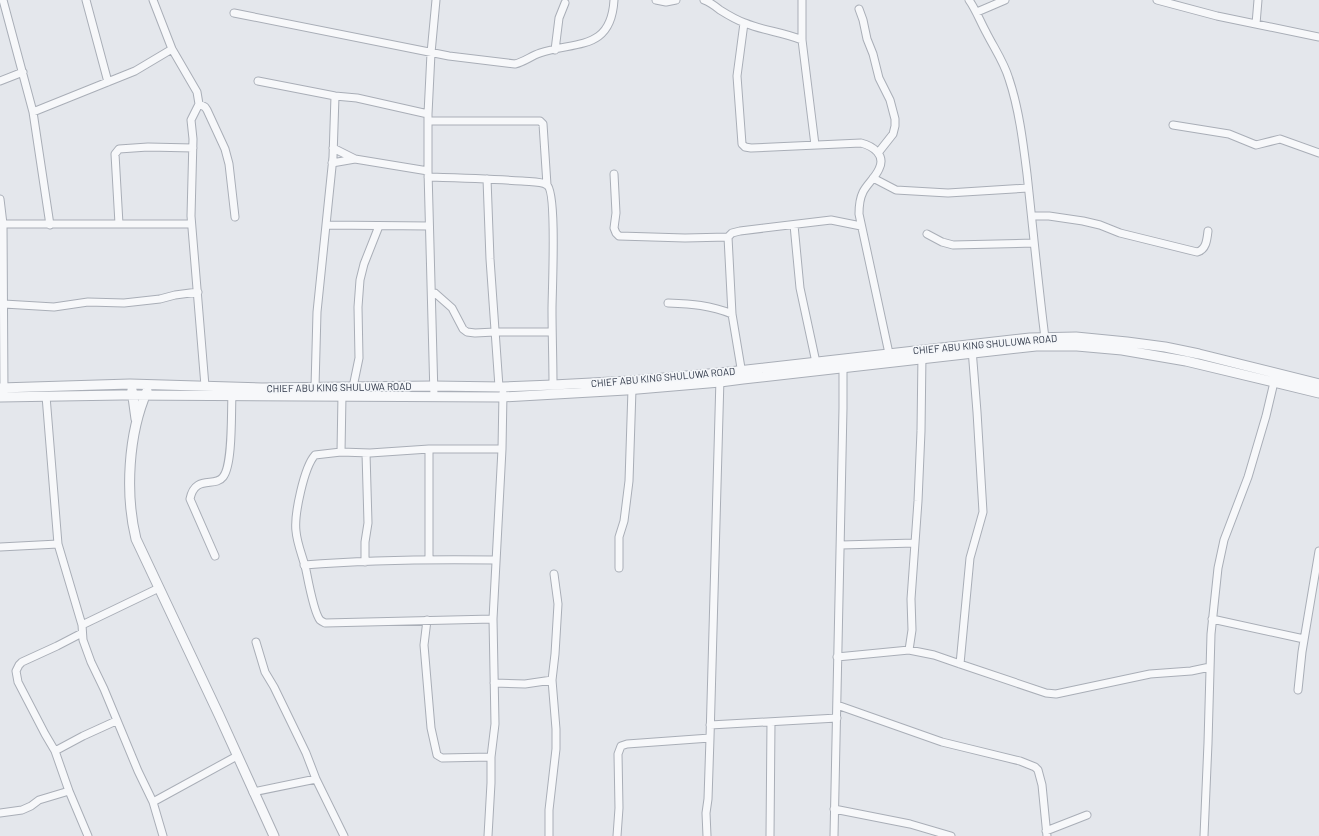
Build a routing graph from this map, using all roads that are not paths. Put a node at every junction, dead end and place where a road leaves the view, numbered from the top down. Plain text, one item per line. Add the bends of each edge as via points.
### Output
1 (3, 0) edge
2 (86, 0) edge
3 (153, 0) edge
4 (436, 0) edge
5 (614, 0) edge
6 (656, 0) edge
7 (676, 0) edge
8 (704, 0) edge
9 (802, 0) edge
10 (969, 0) edge
11 (1005, 0) edge
12 (1157, 0) edge
13 (1258, 0) edge
14 (565, 3) dead end
15 (859, 9) dead end
16 (977, 12) junction
17 (234, 14) dead end
18 (1256, 24) junction
19 (745, 25) junction
20 (1319, 37) edge
21 (802, 40) junction
22 (172, 49) junction
23 (555, 50) junction
24 (431, 53) junction
25 (23, 72) junction
26 (0, 81) edge
27 (108, 82) junction
28 (258, 82) dead end
29 (335, 96) junction
30 (199, 104) junction
31 (33, 112) junction
32 (428, 117) junction
33 (1172, 124) dead end
34 (815, 145) junction
35 (193, 148) junction
36 (333, 148) junction
37 (878, 153) junction
38 (1319, 153) edge
39 (355, 158) junction
40 (332, 163) junction
41 (428, 174) junction
42 (614, 174) dead end
43 (873, 178) junction
44 (487, 179) junction
45 (547, 185) junction
46 (1028, 188) junction
47 (0, 199) edge
48 (1032, 216) junction
49 (235, 217) dead end
50 (3, 224) junction
51 (119, 224) junction
52 (191, 224) junction
53 (50, 225) junction
54 (326, 225) junction
55 (794, 225) junction
56 (379, 226) junction
57 (429, 226) junction
58 (861, 226) junction
59 (1208, 231) dead end
60 (927, 234) dead end
61 (728, 237) junction
62 (1034, 243) junction
63 (198, 292) junction
64 (432, 292) junction
65 (668, 303) dead end
66 (4, 304) junction
67 (732, 314) junction
68 (495, 332) junction
69 (552, 332) junction
70 (1046, 338) junction
71 (972, 349) junction
72 (922, 354) junction
73 (890, 358) junction
74 (843, 364) junction
75 (817, 366) junction
76 (742, 375) junction
77 (720, 378) junction
78 (1275, 378) junction
79 (130, 384) junction
80 (151, 384) junction
81 (1319, 384) edge
82 (553, 385) junction
83 (205, 386) junction
84 (433, 386) junction
85 (315, 387) junction
86 (353, 387) junction
87 (501, 387) junction
88 (632, 389) junction
89 (2, 393) edge
90 (1319, 393) edge
91 (122, 395) junction
92 (133, 395) junction
93 (145, 395) junction
94 (164, 395) junction
95 (232, 395) junction
96 (342, 395) junction
97 (46, 396) junction
98 (434, 396) junction
99 (502, 397) junction
100 (137, 408) junction
101 (429, 449) junction
102 (502, 449) junction
103 (341, 452) junction
104 (366, 453) junction
105 (915, 543) junction
106 (58, 544) junction
107 (840, 545) junction
108 (0, 548) edge
109 (1319, 551) edge
110 (215, 556) dead end
111 (429, 559) junction
112 (496, 560) junction
113 (365, 562) junction
114 (304, 565) junction
115 (619, 568) dead end
116 (554, 574) dead end
117 (159, 588) junction
118 (493, 619) junction
119 (1212, 619) junction
120 (427, 620) junction
121 (82, 629) junction
122 (1304, 639) junction
123 (256, 642) dead end
124 (909, 650) junction
125 (837, 657) junction
126 (960, 664) junction
127 (1210, 667) junction
128 (552, 680) junction
129 (494, 683) junction
130 (1298, 690) dead end
131 (837, 705) junction
132 (837, 718) junction
133 (116, 721) junction
134 (771, 722) junction
135 (710, 725) junction
136 (710, 738) junction
137 (55, 751) junction
138 (237, 756) junction
139 (491, 757) junction
140 (316, 779) junction
141 (68, 791) junction
142 (253, 792) junction
143 (153, 802) junction
144 (834, 809) junction
145 (1, 812) edge
146 (1087, 814) dead end
147 (1047, 833) edge
148 (88, 836) edge
149 (163, 836) edge
150 (274, 836) edge
151 (344, 836) edge
152 (488, 836) edge
153 (549, 836) edge
154 (617, 836) edge
155 (707, 836) edge
156 (770, 836) edge
157 (834, 836) edge
158 (951, 836) edge
159 (1204, 836) edge

1 - 25 street
2 - 27 street
3 - 22 street
4 - 24 street
5 - 23 street via 608,25 600,35 587,42
6 - 7 street
8 - 19 street
9 - 21 street
10 - 16 street
11 - 16 street
12 - 18 street
13 - 18 street
14 - 23 street via 559,18
15 - 37 street via 879,78 890,100 895,119 892,134
16 - 46 street via 1009,78 1021,129
17 - 24 street
18 - 20 street
19 - 21 street via 785,33
19 - 34 street via 737,76 742,144 751,148
21 - 34 street
22 - 27 street via 135,71
22 - 30 street via 197,92
23 - 24 street via 515,64
24 - 32 street
25 - 26 street
25 - 31 street
27 - 31 street
28 - 29 street
29 - 32 street via 357,98
29 - 36 street
30 - 35 street via 191,120
30 - 49 street via 208,110 225,149
31 - 53 street
32 - 41 street
32 - 45 street via 540,121 543,124
33 - 38 street via 1229,134 1256,145 1280,139
34 - 37 street via 861,143 874,147
35 - 51 street via 119,149 115,154
35 - 52 street
36 - 39 street
36 - 40 street
37 - 43 street via 881,162
39 - 40 street
39 - 41 street
40 - 54 street
41 - 44 street
41 - 57 street
42 - 61 street via 614,228 619,236
43 - 46 street via 896,190 948,193
43 - 58 street via 863,193 859,209
44 - 45 street
44 - 68 street
45 - 69 street via 553,221
46 - 48 street
47 - 50 street
48 - 59 street via 1084,221 1120,233 1197,252 1204,247
48 - 62 street
50 - 53 street
50 - 66 street
51 - 52 street
51 - 53 street
52 - 63 street
54 - 56 street
54 - 85 street via 317,312
55 - 58 street via 831,220
55 - 61 street via 740,231
55 - 75 street via 800,288
56 - 57 street
56 - 86 street via 360,280 359,358
57 - 64 street
58 - 73 street
60 - 62 street via 953,245
61 - 67 street
62 - 70 street
63 - 66 street via 160,299 88,302 54,307
63 - 83 street
64 - 68 street via 452,308 467,332
64 - 84 street
65 - 67 street via 715,307
66 - 89 street
67 - 76 street
68 - 69 street
68 - 87 street
69 - 82 street
70 - 71 street, CHIEF ABU KING SHULUWA ROAD
70 - 78 street, CHIEF ABU KING SHULUWA ROAD via 1090,338 1165,347 1199,354
71 - 72 street, CHIEF ABU KING SHULUWA ROAD
71 - 78 street via 1077,346 1122,350
71 - 126 street via 983,512 970,558
72 - 73 street, CHIEF ABU KING SHULUWA ROAD
72 - 105 street
73 - 74 street, CHIEF ABU KING SHULUWA ROAD
74 - 75 street, CHIEF ABU KING SHULUWA ROAD
74 - 107 street
75 - 76 street, CHIEF ABU KING SHULUWA ROAD
76 - 77 street, CHIEF ABU KING SHULUWA ROAD
77 - 82 street, CHIEF ABU KING SHULUWA ROAD
77 - 88 street
77 - 135 street
78 - 81 street, CHIEF ABU KING SHULUWA ROAD
78 - 90 street
78 - 119 street via 1248,477 1224,540
79 - 80 street, CHIEF ABU KING SHULUWA ROAD
79 - 89 street, CHIEF ABU KING SHULUWA ROAD
79 - 92 street
80 - 83 street, CHIEF ABU KING SHULUWA ROAD
80 - 93 street
82 - 87 street, CHIEF ABU KING SHULUWA ROAD
83 - 85 street, CHIEF ABU KING SHULUWA ROAD
84 - 86 street, CHIEF ABU KING SHULUWA ROAD
84 - 87 street, CHIEF ABU KING SHULUWA ROAD
84 - 98 street
85 - 86 street, CHIEF ABU KING SHULUWA ROAD
87 - 99 street
88 - 99 street
88 - 115 street via 629,481 624,521 619,537
89 - 97 street
91 - 92 street
91 - 97 street
91 - 100 street
92 - 93 street
92 - 100 street
93 - 94 street
93 - 100 street
94 - 95 street
94 - 100 street
95 - 96 street
95 - 110 street via 227,470 219,481 204,482 196,487 190,498
96 - 98 street
96 - 103 street
97 - 106 street
98 - 99 street
99 - 102 street
100 - 117 street via 129,476 131,516 136,539
101 - 102 street
101 - 104 street
101 - 111 street
102 - 112 street
103 - 104 street
103 - 114 street via 315,455 310,462 296,523 297,539
104 - 113 street via 368,523
105 - 107 street
105 - 124 street
106 - 108 street
106 - 121 street
107 - 125 street
109 - 122 street
111 - 112 street
111 - 113 street
112 - 118 street
113 - 114 street
114 - 120 street via 318,615 325,623
116 - 128 street via 558,604
117 - 121 street
117 - 138 street
118 - 120 street
118 - 129 street
119 - 122 street
119 - 127 street
120 - 139 street via 424,645 431,728 437,755 442,758
121 - 133 street via 86,650
121 - 137 street via 57,646 22,662 16,671 18,682
122 - 130 street
123 - 140 street via 265,672 306,753
124 - 125 street
124 - 126 street
125 - 131 street
126 - 127 street via 1046,694 1150,674
127 - 159 street
128 - 129 street via 525,684
128 - 153 street via 556,749 549,810
129 - 139 street via 495,724
131 - 132 street
131 - 147 street via 942,742 1035,767 1040,775
132 - 134 street
132 - 144 street
133 - 137 street
133 - 143 street
134 - 135 street
134 - 156 street
135 - 136 street
136 - 154 street via 621,746 618,754
136 - 155 street
137 - 141 street
138 - 142 street
138 - 143 street
139 - 152 street
140 - 142 street
140 - 151 street
141 - 145 street via 39,800 22,810
141 - 148 street
142 - 150 street
143 - 149 street
144 - 157 street
144 - 158 street via 910,824
146 - 147 street

